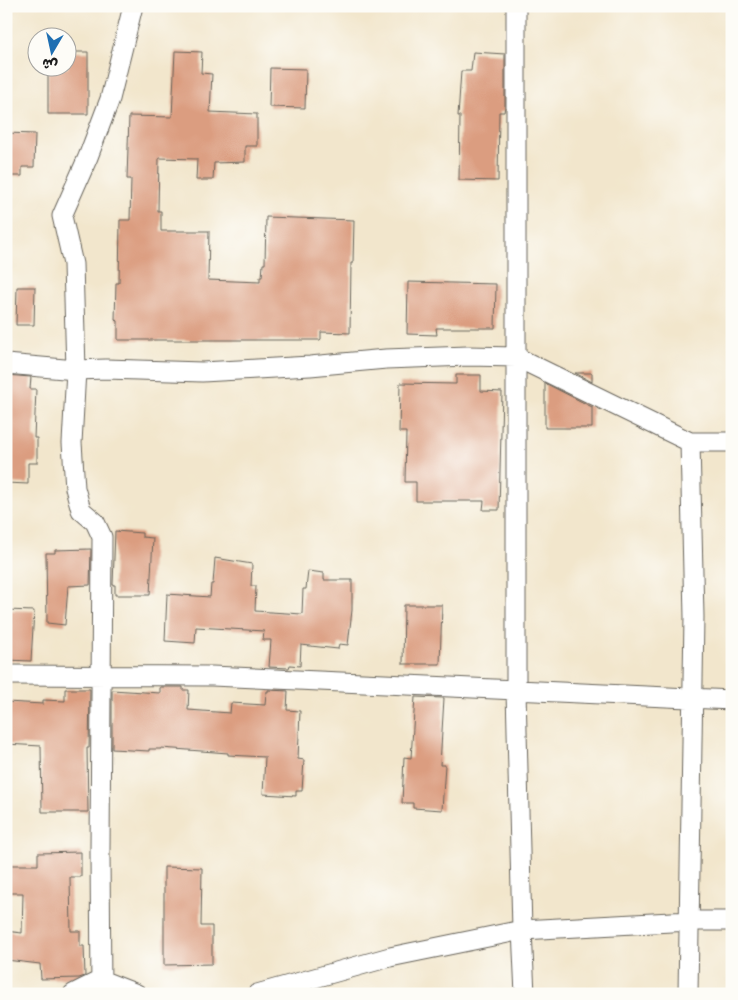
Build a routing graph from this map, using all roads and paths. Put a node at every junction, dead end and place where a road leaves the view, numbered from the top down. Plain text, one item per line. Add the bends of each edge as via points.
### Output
1 (133, 6) edge
2 (516, 6) edge
3 (516, 356) junction
4 (6, 364) edge
5 (76, 370) junction
6 (690, 442) junction
7 (732, 442) edge
8 (6, 675) edge
9 (101, 675) junction
10 (516, 691) junction
11 (693, 699) junction
12 (732, 700) edge
13 (690, 921) junction
14 (732, 922) edge
15 (522, 930) junction
16 (101, 987) edge
17 (73, 994) edge
18 (137, 994) edge
19 (257, 994) edge
20 (525, 994) edge
21 (688, 994) edge

1 - 5 street via 110,99 62,216 73,264
2 - 3 street
3 - 5 street via 386,359 202,372
3 - 6 street
3 - 10 street
4 - 5 street
5 - 9 street via 72,443 75,488 81,510 95,522 102,536
6 - 7 street
6 - 11 street
8 - 9 street
9 - 10 street via 212,676
9 - 16 street
10 - 11 street
10 - 15 street
11 - 12 street
11 - 13 street
13 - 14 street
13 - 15 street
13 - 21 street
15 - 19 street via 390,957
15 - 20 street
16 - 17 street
16 - 18 street

